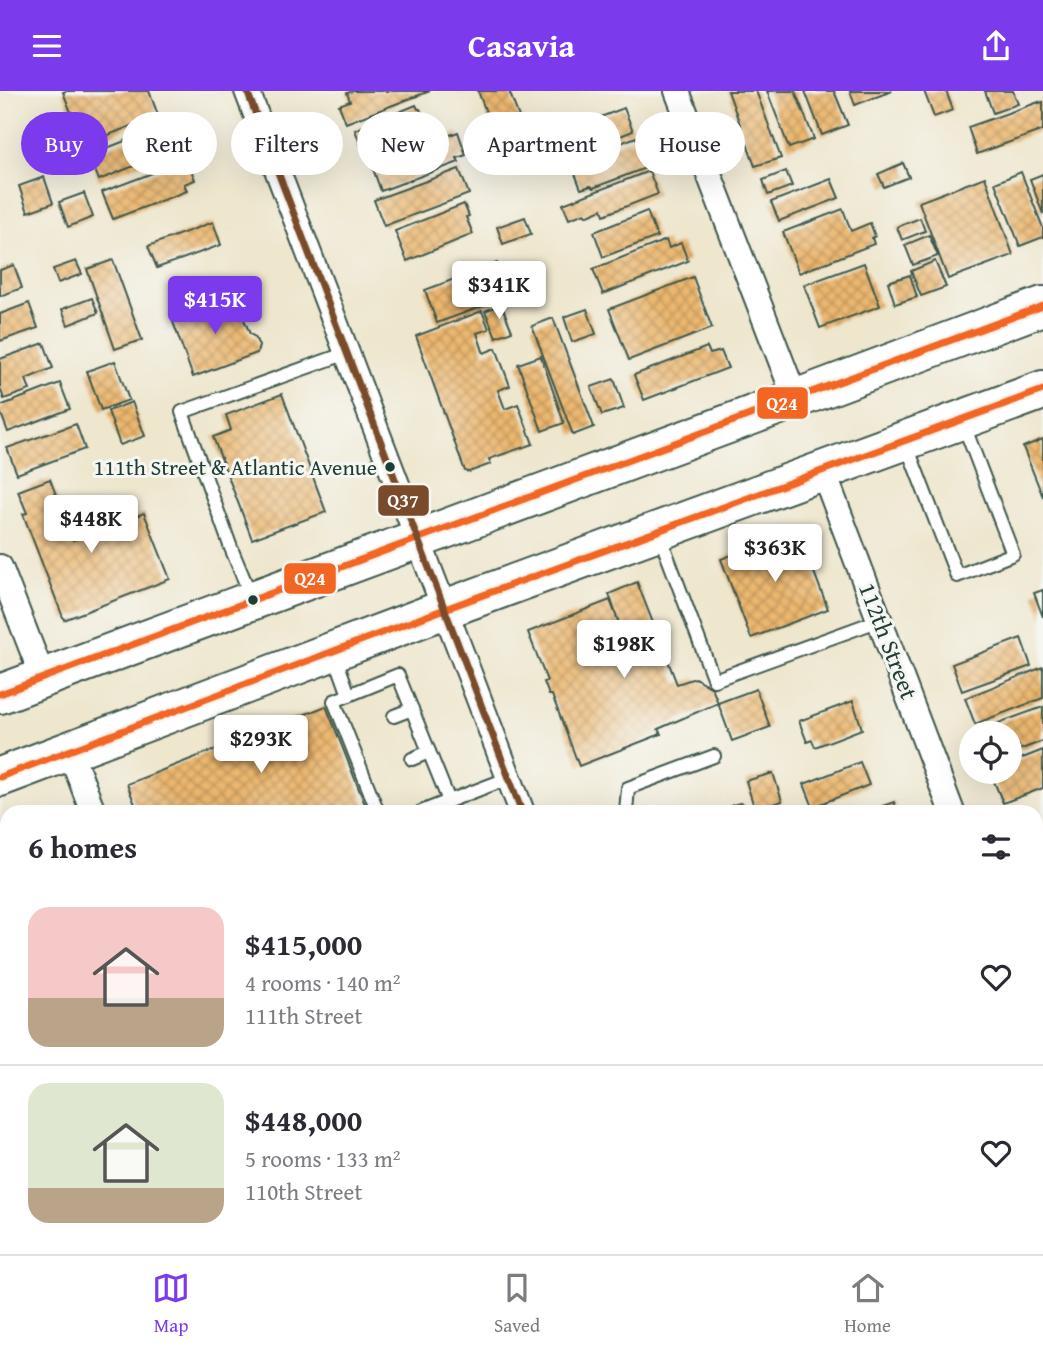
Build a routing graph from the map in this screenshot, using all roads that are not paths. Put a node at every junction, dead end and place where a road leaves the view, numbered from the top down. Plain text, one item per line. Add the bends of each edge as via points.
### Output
1 (247, 91) edge
2 (677, 91) edge
3 (1043, 306) edge
4 (347, 353) junction
5 (1043, 390) edge
6 (796, 400) junction
7 (962, 420) junction
8 (905, 440) junction
9 (823, 471) junction
10 (658, 531) junction
11 (418, 539) junction
12 (0, 567) edge
13 (252, 600) junction
14 (444, 609) junction
15 (880, 620) junction
16 (333, 651) junction
17 (43, 678) junction
18 (0, 694) edge
19 (349, 695) junction
20 (412, 709) junction
21 (394, 716) dead end
22 (70, 751) junction
23 (429, 752) junction
24 (714, 756) dead end
25 (412, 759) dead end
26 (0, 776) edge
27 (509, 778) junction
28 (449, 801) junction
29 (90, 805) edge
30 (376, 805) edge
31 (439, 805) edge
32 (519, 805) edge
33 (627, 805) edge
34 (949, 805) edge

1 - 4 street
2 - 6 street
3 - 6 main road
4 - 11 street
4 - 13 lane via 182,412
5 - 7 main road
6 - 11 main road
7 - 8 main road
7 - 8 lane via 1013,554 957,576
8 - 9 main road
9 - 10 main road
9 - 15 street, 112th Street
10 - 14 main road
10 - 15 lane via 714,680
11 - 13 main road
11 - 14 street
12 - 17 street
13 - 17 main road
14 - 16 main road
14 - 27 street
15 - 34 street, 112th Street
16 - 19 lane
16 - 22 main road
17 - 18 main road
19 - 20 lane via 398,675
19 - 30 lane via 334,701
20 - 21 lane
20 - 23 lane
22 - 26 main road
22 - 29 street
23 - 25 lane
23 - 28 lane
24 - 33 lane via 628,788
27 - 28 lane
27 - 32 street
28 - 31 lane

